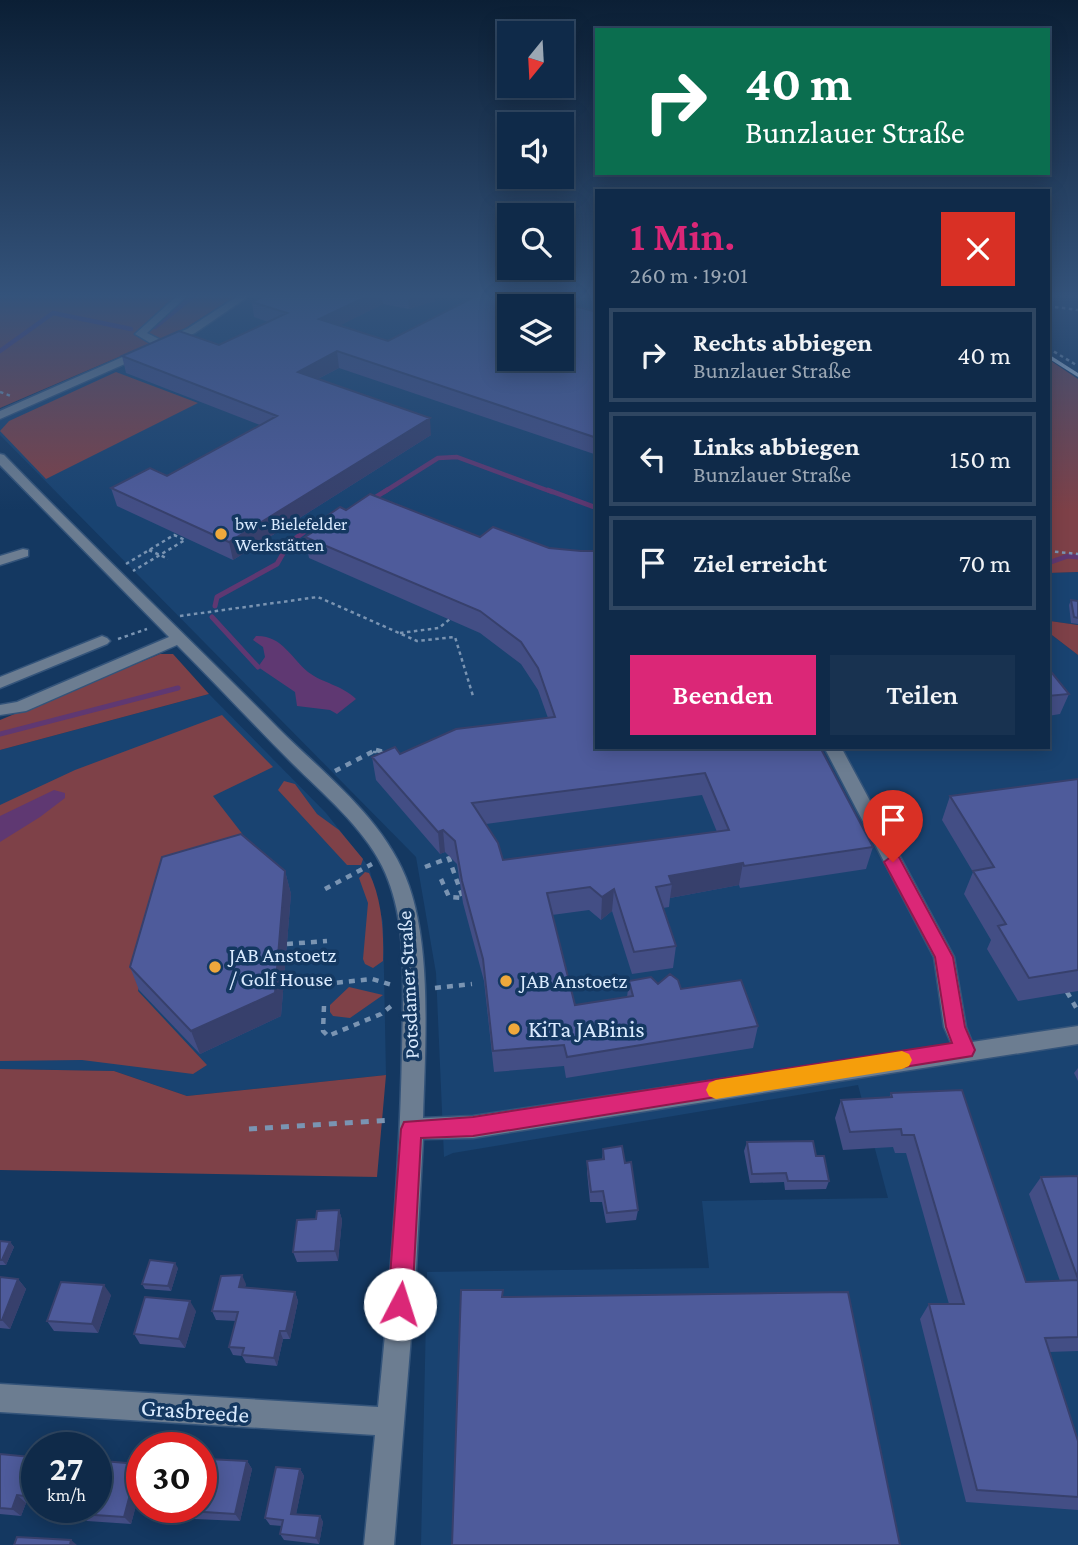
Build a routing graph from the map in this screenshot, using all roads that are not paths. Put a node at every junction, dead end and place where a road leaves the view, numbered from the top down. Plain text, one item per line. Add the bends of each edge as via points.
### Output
1 (110, 366) edge
2 (0, 415) edge
3 (0, 458) edge
4 (23, 553) dead end
5 (0, 561) edge
6 (181, 638) junction
7 (102, 640) road end
8 (0, 683) edge
9 (0, 710) edge
10 (833, 749) edge
11 (1078, 1035) edge
12 (965, 1050) junction
13 (412, 1124) junction
14 (0, 1398) edge
15 (390, 1422) junction
16 (379, 1545) edge

1 - 2 street
3 - 6 street, Potsdamer Straße via 173,619
4 - 5 street
6 - 9 street via 20,707
6 - 13 street, Potsdamer Straße via 386,856 406,912 412,991
7 - 8 street
10 - 12 street via 944,957 955,1027
11 - 12 street
12 - 13 street via 473,1127
13 - 15 street, Potsdamer Straße
14 - 15 street, Grasbreede
15 - 16 street, Potsdamer Straße

